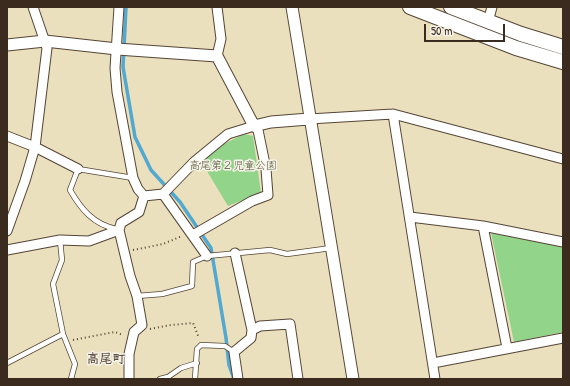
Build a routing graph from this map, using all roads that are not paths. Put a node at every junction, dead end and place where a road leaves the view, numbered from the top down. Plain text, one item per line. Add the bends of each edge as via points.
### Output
1 (33, 7) edge
2 (119, 7) edge
3 (217, 7) edge
4 (292, 7) edge
5 (410, 7) edge
6 (451, 7) edge
7 (492, 7) edge
8 (488, 22) junction
9 (45, 41) junction
10 (7, 45) edge
11 (563, 47) edge
12 (117, 49) junction
13 (217, 56) junction
14 (563, 62) edge
15 (393, 114) junction
16 (309, 118) junction
17 (254, 126) junction
18 (7, 136) edge
19 (35, 147) junction
20 (563, 159) edge
21 (78, 169) junction
22 (133, 178) junction
23 (163, 194) junction
24 (144, 196) junction
25 (410, 217) junction
26 (483, 226) junction
27 (119, 230) junction
28 (7, 231) edge
29 (193, 234) junction
30 (60, 240) junction
31 (563, 242) edge
32 (331, 248) junction
33 (7, 250) edge
34 (235, 253) junction
35 (207, 256) junction
36 (137, 296) junction
37 (252, 330) junction
38 (63, 334) junction
39 (563, 338) edge
40 (507, 348) junction
41 (234, 352) junction
42 (7, 363) edge
43 (197, 363) junction
44 (433, 363) junction
45 (71, 379) edge
46 (129, 379) edge
47 (160, 379) edge
48 (194, 379) edge
49 (238, 379) edge
50 (298, 379) edge
51 (353, 379) edge
52 (435, 379) edge

1 - 9 street
2 - 12 street
3 - 13 street via 221,39
4 - 16 street
5 - 14 main road via 516,48
6 - 8 main road
7 - 8 street
8 - 11 main road
9 - 10 street
9 - 12 street
9 - 19 street via 47,48
12 - 13 street
12 - 22 street via 117,92
13 - 17 street
15 - 16 street
15 - 20 street
15 - 25 street
16 - 17 street
16 - 32 street
17 - 23 street via 228,134 194,162
17 - 29 street via 258,130 266,169 268,195 252,201
18 - 19 street
19 - 21 street
19 - 28 street
21 - 22 lane
21 - 27 lane via 70,190 77,202 91,218 103,226
22 - 24 street
23 - 24 street
23 - 29 street
24 - 27 street via 139,212 122,223
25 - 26 street
25 - 44 street
26 - 31 street
26 - 40 street
27 - 30 street via 89,241
27 - 36 street
29 - 35 street
30 - 33 street
30 - 38 lane via 62,260 53,284
32 - 34 lane via 287,254 270,250
32 - 51 street
34 - 35 lane
34 - 37 street
35 - 36 lane via 193,262 192,286 162,294
36 - 46 street via 142,325 134,332 129,354
37 - 41 street via 251,338
37 - 50 street via 260,326 290,324
38 - 42 lane
38 - 45 lane via 75,364
39 - 40 street
40 - 44 street
41 - 43 lane via 225,346 201,345 197,348
41 - 49 street
43 - 47 lane
43 - 48 lane
44 - 52 street

